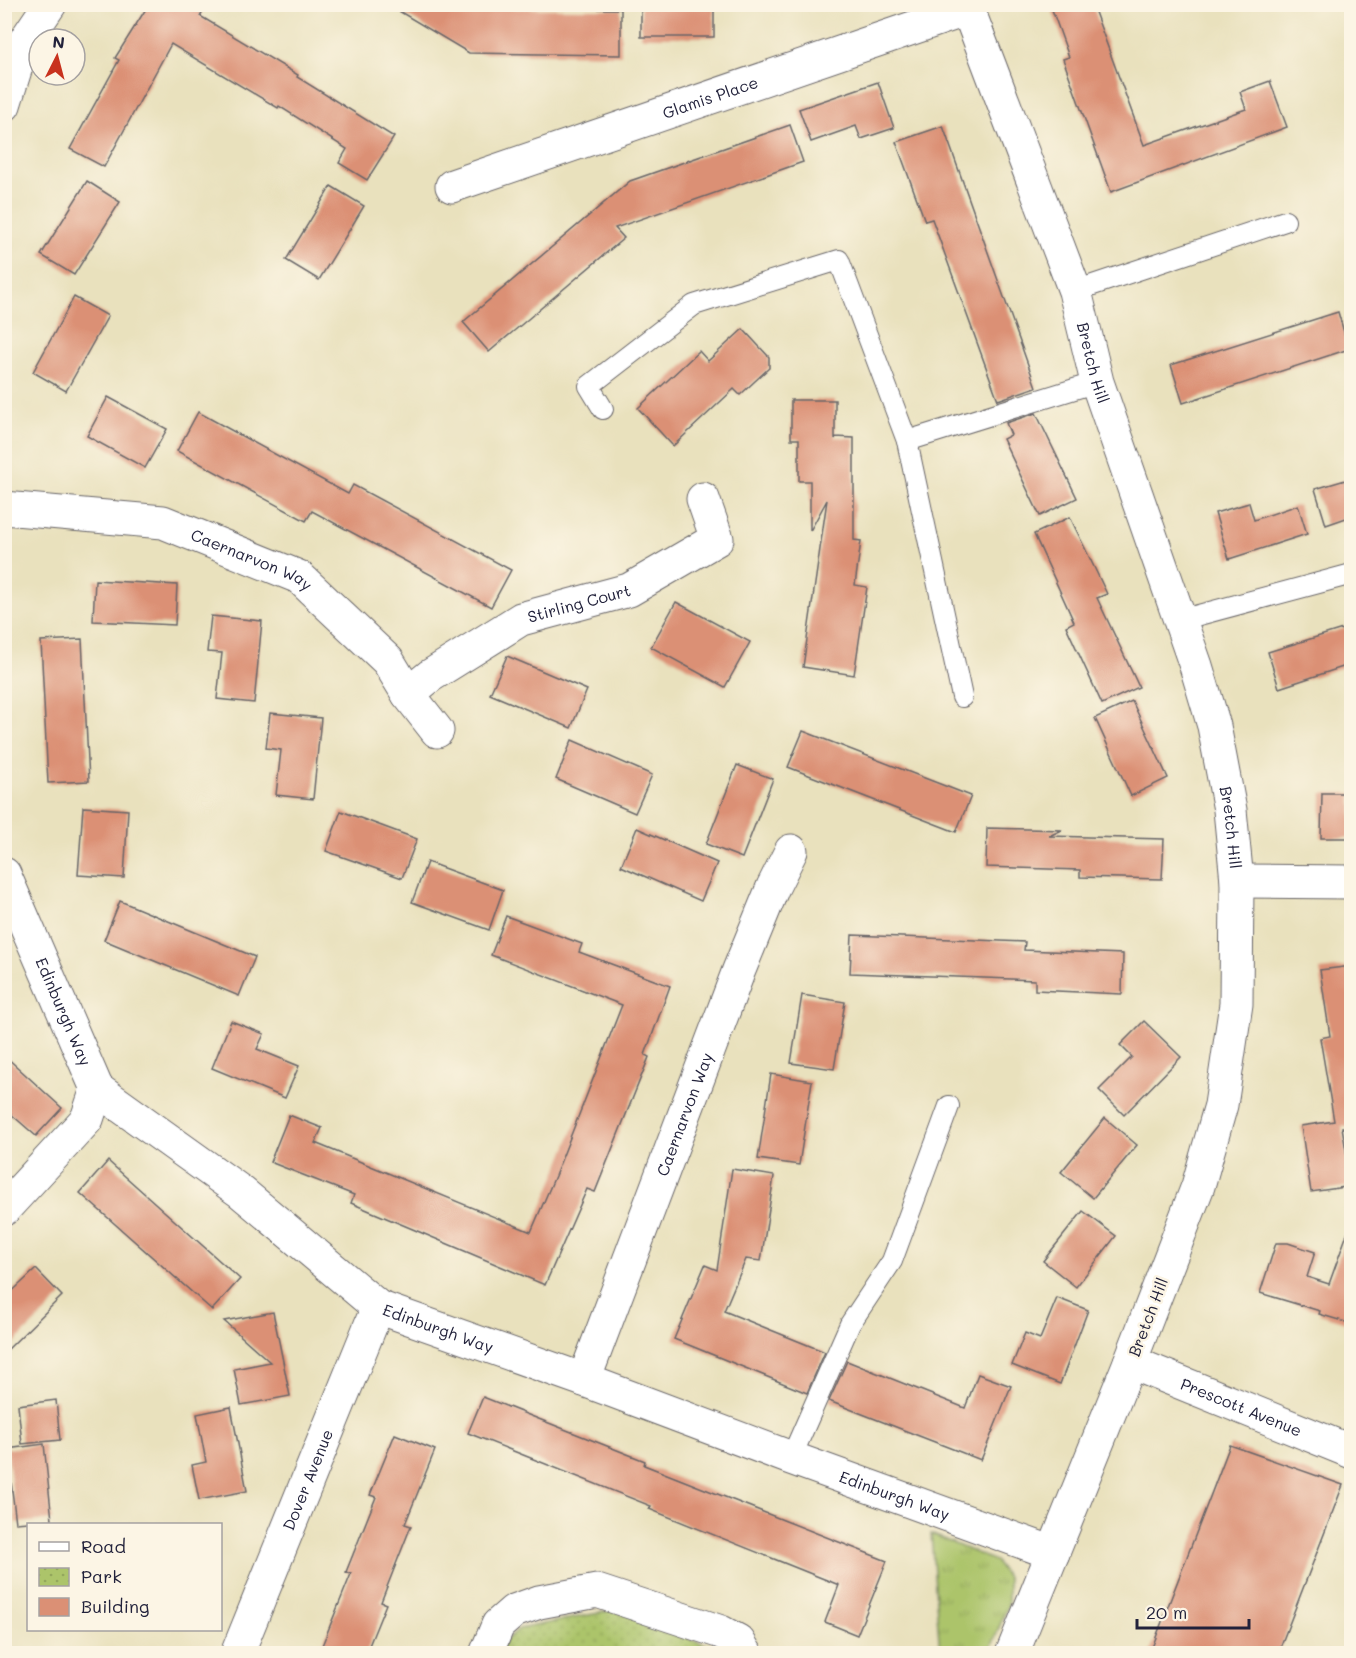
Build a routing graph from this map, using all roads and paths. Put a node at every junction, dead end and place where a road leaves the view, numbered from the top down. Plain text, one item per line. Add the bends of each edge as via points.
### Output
1 (50, 4) edge
2 (967, 7) edge
3 (4, 105) edge
4 (452, 186) dead end
5 (1285, 221) dead end
6 (1075, 291) junction
7 (1097, 382) junction
8 (603, 409) dead end
9 (907, 441) junction
10 (703, 499) dead end
11 (4, 508) edge
12 (1352, 573) edge
13 (1180, 621) junction
14 (408, 694) junction
15 (962, 697) dead end
16 (437, 731) dead end
17 (791, 851) dead end
18 (4, 874) edge
19 (1238, 881) junction
20 (1352, 882) edge
21 (97, 1089) junction
22 (949, 1106) dead end
23 (4, 1209) edge
24 (378, 1307) junction
25 (1130, 1362) junction
26 (584, 1380) junction
27 (1352, 1452) edge
28 (791, 1458) junction
29 (1053, 1553) junction
30 (237, 1653) edge
31 (486, 1653) edge
32 (746, 1653) edge
33 (1012, 1653) edge

1 - 3 street via 23,44
2 - 4 street, Glamis Place
2 - 6 street, Bretch Hill
5 - 6 lane
6 - 7 street, Bretch Hill
7 - 9 lane
7 - 13 street, Bretch Hill
8 - 9 lane via 589,386 694,304 839,260
9 - 15 lane
10 - 14 street, Stirling Court via 717,539 629,590 521,620 430,676
11 - 14 street, Caernarvon Way via 163,522 299,577 388,661
12 - 13 lane
13 - 19 street, Bretch Hill via 1214,726
14 - 16 street, Caernarvon Way
17 - 26 street, Caernarvon Way via 739,970
18 - 21 street, Edinburgh Way
19 - 20 street
19 - 25 street, Bretch Hill via 1236,1004 1221,1105 1198,1186
21 - 23 street via 87,1119
21 - 24 street, Edinburgh Way via 241,1192
22 - 28 lane via 892,1261 850,1324
24 - 26 street, Edinburgh Way
24 - 30 street, Dover Avenue
25 - 27 street, Prescott Avenue
25 - 29 street, Bretch Hill
26 - 28 street, Edinburgh Way
28 - 29 street, Edinburgh Way
29 - 33 street, Bretch Hill
31 - 32 street via 498,1625 514,1611 539,1602 597,1592 721,1632 738,1641

